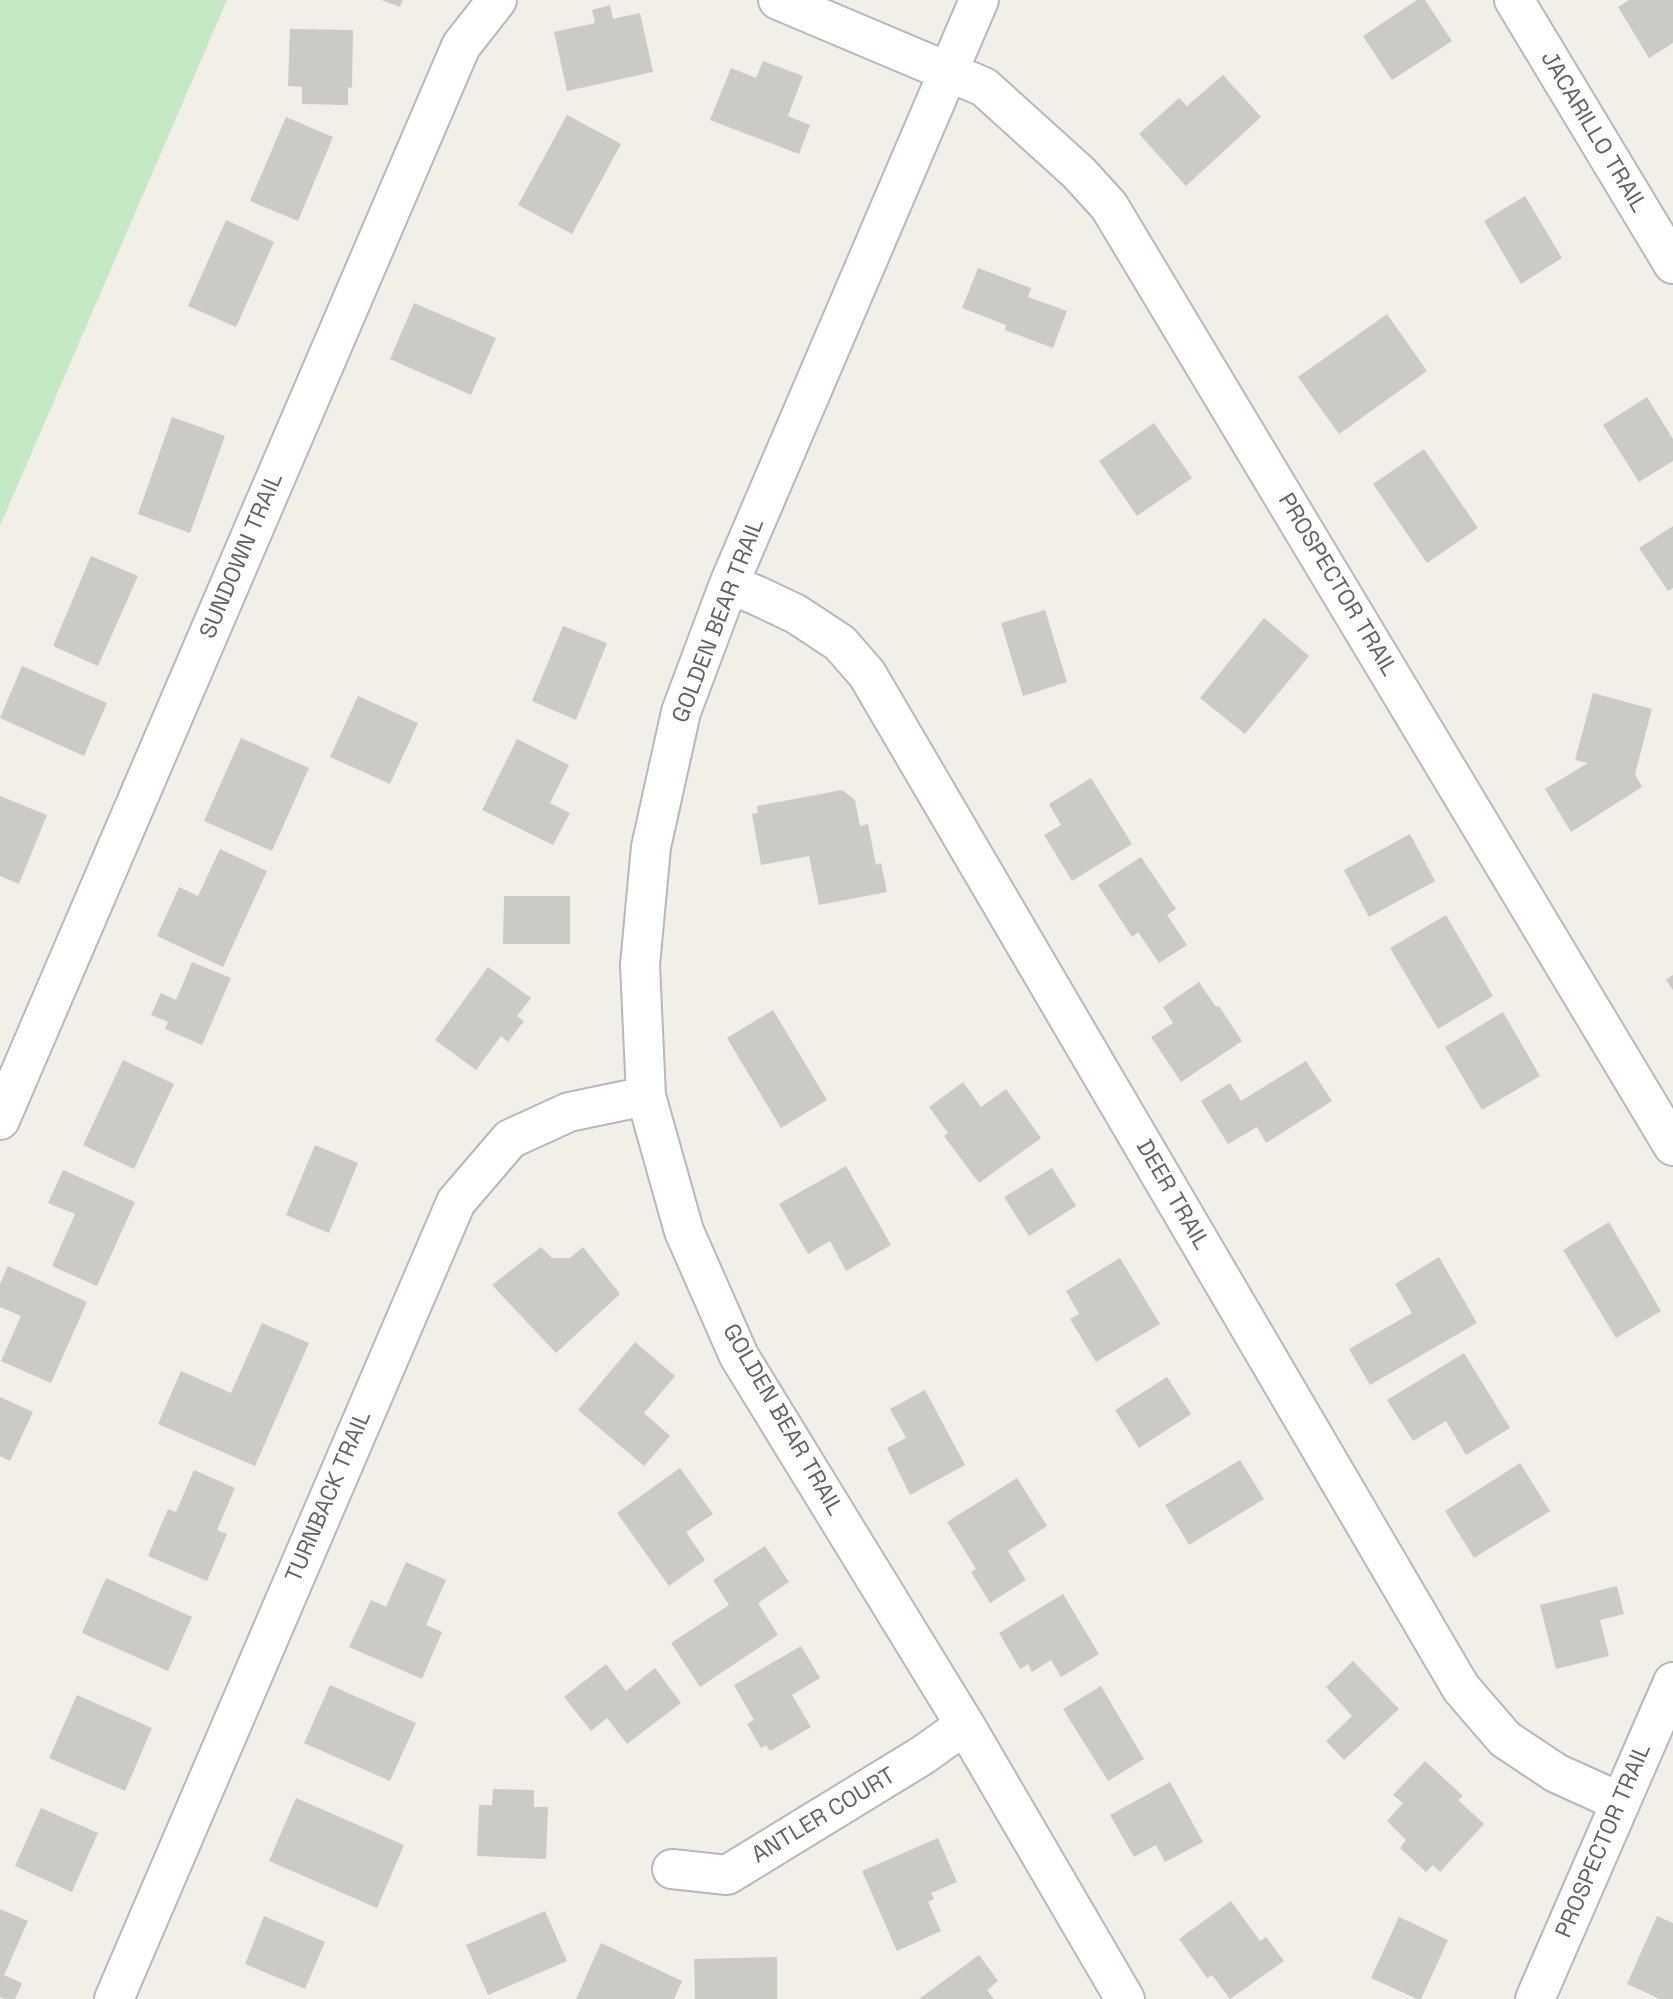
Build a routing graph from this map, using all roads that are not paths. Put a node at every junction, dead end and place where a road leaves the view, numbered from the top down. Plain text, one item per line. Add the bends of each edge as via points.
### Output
1 (498, 0) edge
2 (778, 0) edge
3 (979, 0) edge
4 (1514, 0) edge
5 (948, 71) junction
6 (1673, 264) edge
7 (729, 584) junction
8 (646, 1096) junction
9 (0, 1120) edge
10 (1673, 1146) edge
11 (1673, 1682) edge
12 (965, 1725) junction
13 (1620, 1802) junction
14 (672, 1869) dead end
15 (114, 1999) edge
16 (1125, 1999) edge
17 (1535, 1999) edge

1 - 9 street, SUNDOWN TRAIL via 461,46
2 - 5 street
3 - 5 street, GOLDEN BEAR TRAIL
4 - 6 street, JACARILLO TRAIL
5 - 7 street, GOLDEN BEAR TRAIL
5 - 10 street, PROSPECTOR TRAIL via 984,87 1110,206
7 - 8 street, GOLDEN BEAR TRAIL via 681,712 651,847 640,965
7 - 13 street, DEER TRAIL via 796,614 839,643 867,674 1461,1688 1505,1739 1556,1773
8 - 12 street, GOLDEN BEAR TRAIL via 684,1231 739,1356
8 - 15 street, TURNBACK TRAIL via 569,1112 510,1139 456,1202
11 - 13 street, PROSPECTOR TRAIL
12 - 14 street, ANTLER COURT via 727,1875
12 - 16 street, GOLDEN BEAR TRAIL
13 - 17 street, PROSPECTOR TRAIL

